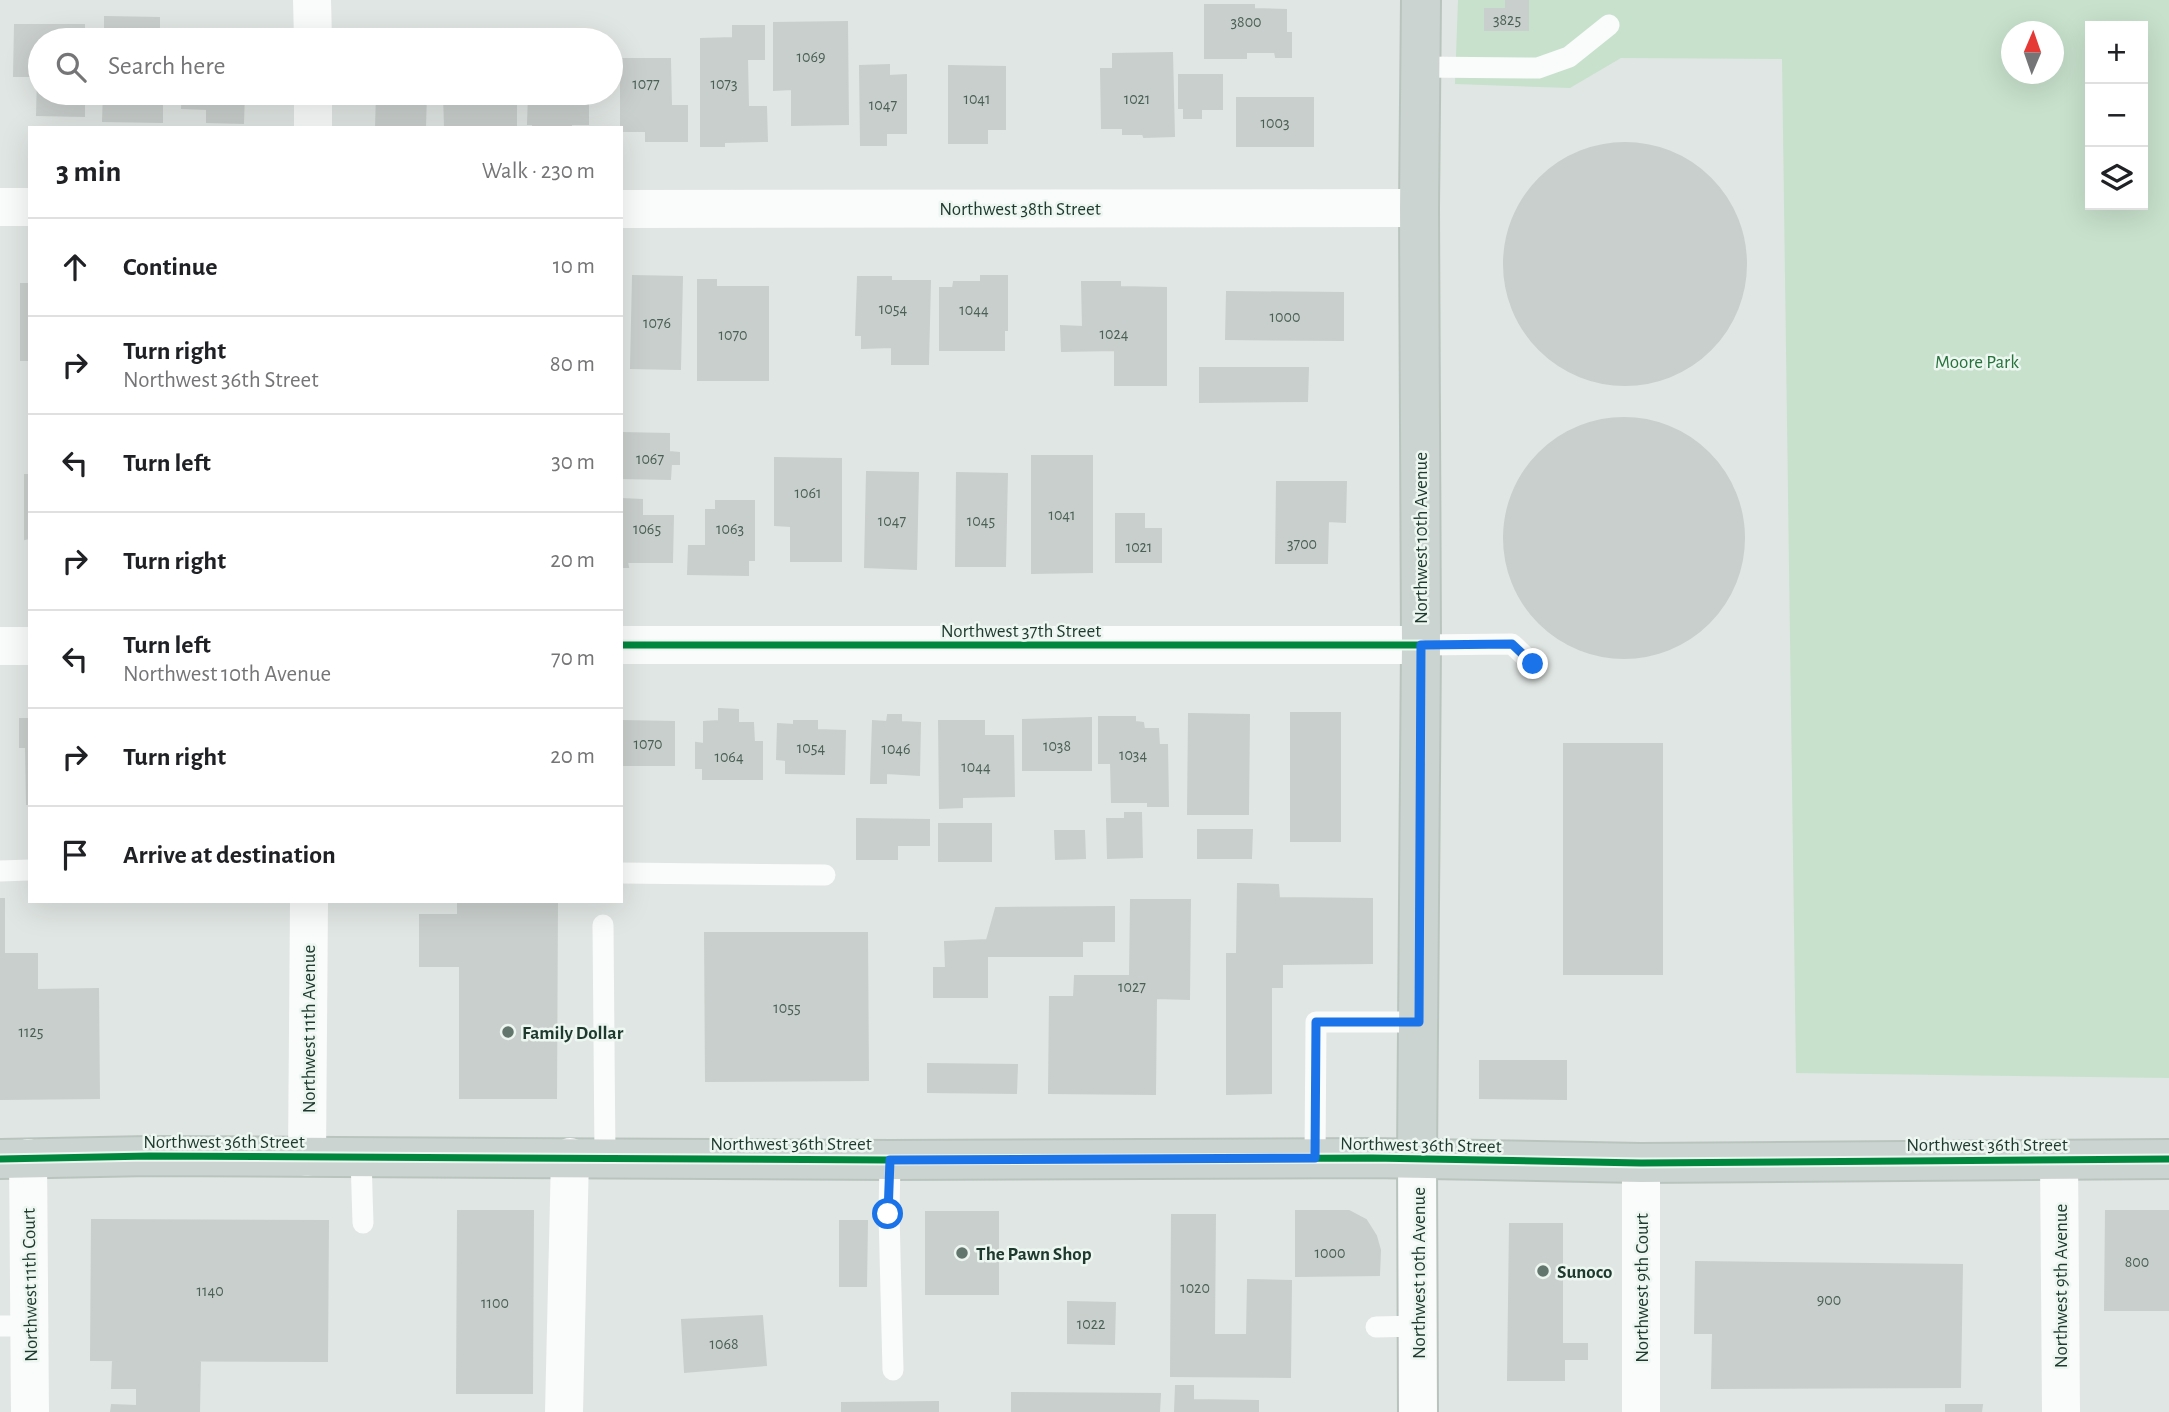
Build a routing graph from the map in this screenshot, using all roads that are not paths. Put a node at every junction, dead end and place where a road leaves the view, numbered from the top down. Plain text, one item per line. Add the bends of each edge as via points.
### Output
1 (312, 0) edge
2 (1421, 0) edge
3 (1609, 25) dead end
4 (313, 28) edge
5 (1420, 67) junction
6 (313, 105) edge
7 (313, 126) edge
8 (0, 207) edge
9 (28, 207) edge
10 (1419, 208) junction
11 (623, 209) edge
12 (623, 645) edge
13 (1421, 645) junction
14 (0, 646) edge
15 (28, 646) edge
16 (1533, 664) dead end
17 (28, 870) edge
18 (0, 871) edge
19 (623, 873) edge
20 (825, 875) dead end
21 (309, 903) edge
22 (603, 925) dead end
23 (1419, 1022) junction
24 (307, 1157) junction
25 (587, 1157) junction
26 (14, 1158) edge
27 (361, 1158) junction
28 (1315, 1158) junction
29 (1418, 1159) junction
30 (2059, 1159) junction
31 (2169, 1159) edge
32 (890, 1160) junction
33 (1641, 1163) junction
34 (363, 1223) dead end
35 (15, 1326) edge
36 (1418, 1326) junction
37 (1376, 1327) dead end
38 (893, 1370) dead end
39 (30, 1412) edge
40 (564, 1412) edge
41 (1418, 1412) edge
42 (1641, 1412) edge
43 (2061, 1412) edge

1 - 4 street
2 - 5 main road, Northwest 10th Avenue
3 - 5 lane via 1569,57 1538,68
5 - 10 main road, Northwest 10th Avenue
6 - 7 street
8 - 9 street
10 - 11 street, Northwest 38th Street
10 - 13 main road, Northwest 10th Avenue
12 - 13 street, Northwest 37th Street
13 - 16 lane via 1512,644
13 - 23 main road, Northwest 10th Avenue
14 - 15 street
17 - 18 lane
19 - 20 lane
21 - 24 street, Northwest 11th Avenue
22 - 25 lane
23 - 28 lane via 1316,1022
23 - 29 main road, Northwest 10th Avenue
24 - 26 main road, Northwest 36th Street
24 - 27 main road, Northwest 36th Street
25 - 27 main road, Northwest 36th Street
25 - 32 main road, Northwest 36th Street
25 - 40 street
26 - 35 street, Northwest 11th Court
27 - 34 lane
28 - 29 main road, Northwest 36th Street
28 - 32 main road, Northwest 36th Street
29 - 33 main road, Northwest 36th Street
29 - 36 street, Northwest 10th Avenue
30 - 31 main road, Northwest 36th Street
30 - 33 main road, Northwest 36th Street
30 - 43 street, Northwest 9th Avenue
32 - 38 lane
33 - 42 street, Northwest 9th Court
35 - 39 street, Northwest 11th Court
36 - 37 lane
36 - 41 street, Northwest 10th Avenue

